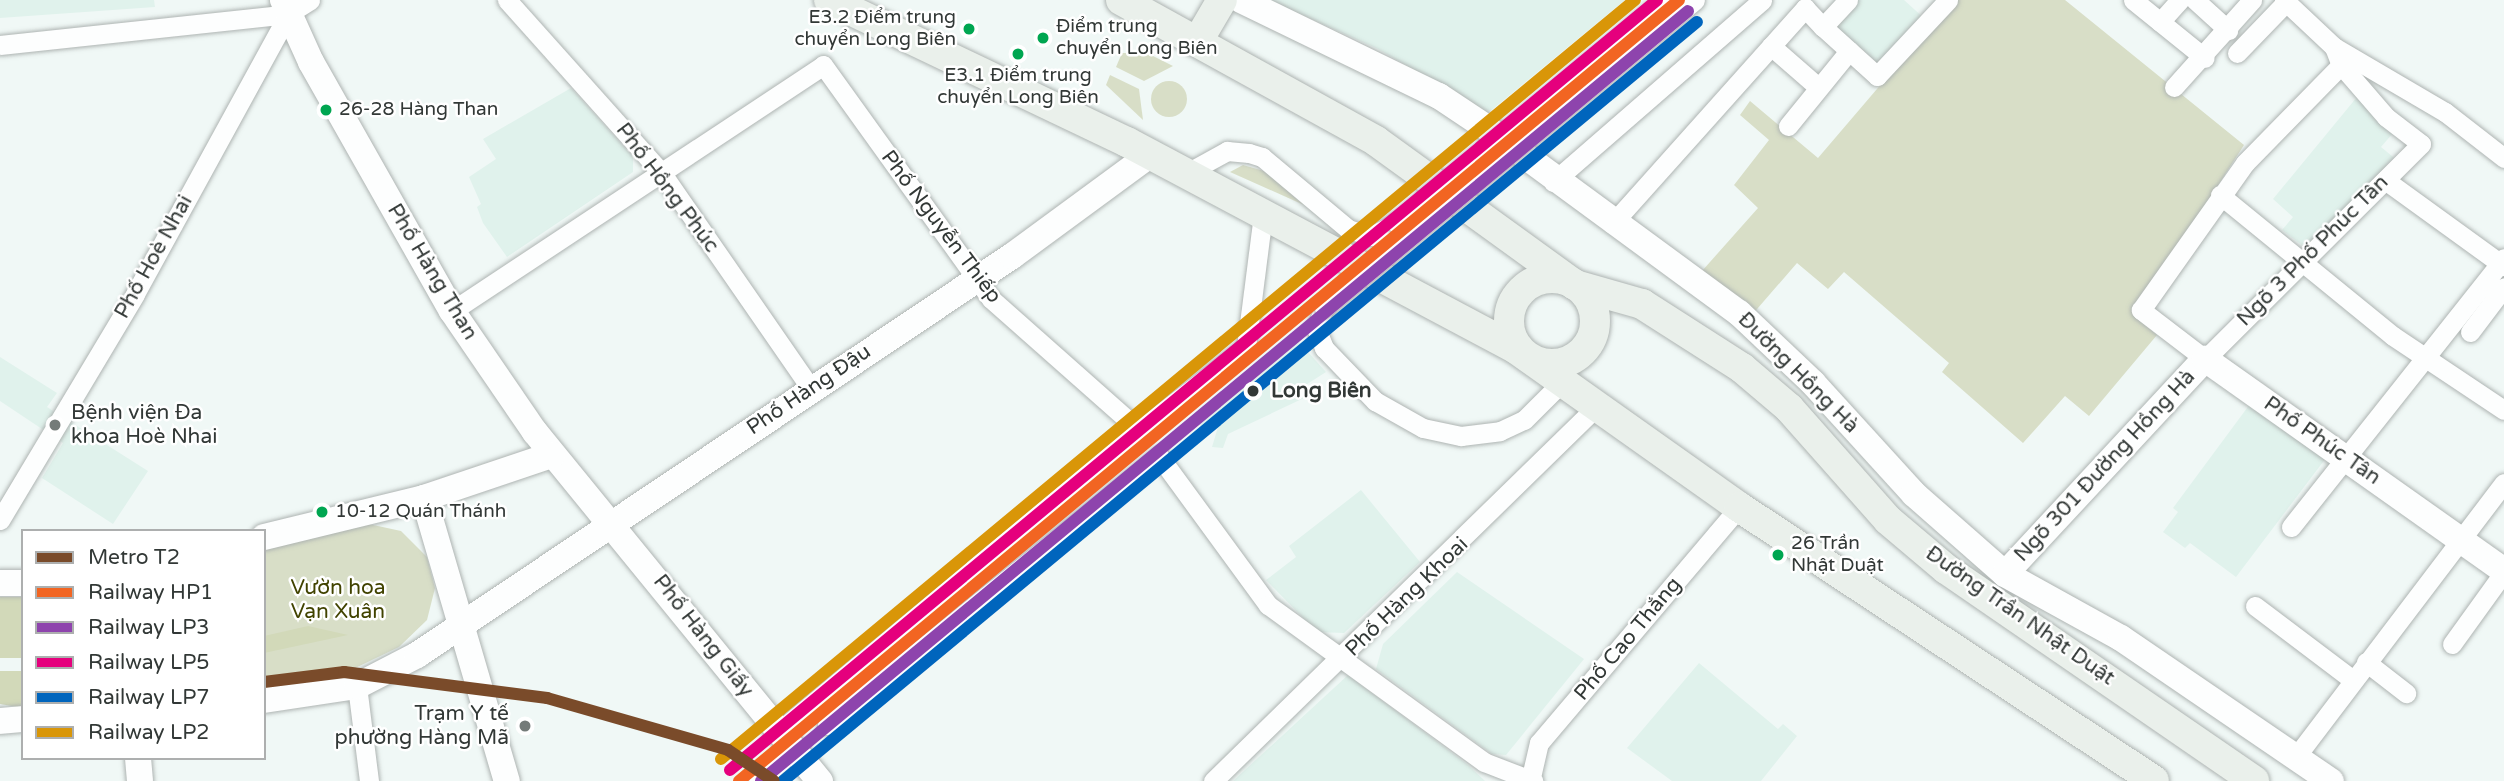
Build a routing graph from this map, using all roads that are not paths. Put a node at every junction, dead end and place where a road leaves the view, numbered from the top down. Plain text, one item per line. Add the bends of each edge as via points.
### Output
1 (507, 0) edge
2 (829, 0) edge
3 (1121, 0) edge
4 (1222, 0) edge
5 (1241, 0) edge
6 (1665, 0) edge
7 (1695, 0) edge
8 (1762, 0) edge
9 (1848, 0) edge
10 (1948, 0) edge
11 (2133, 0) edge
12 (2180, 0) edge
13 (2195, 0) edge
14 (2252, 0) edge
15 (2285, 1) edge
16 (293, 5) edge
17 (2160, 22) junction
18 (1823, 27) junction
19 (2228, 30) junction
20 (1204, 42) junction
21 (0, 45) edge
22 (1771, 46) junction
23 (1849, 51) junction
24 (2237, 53) dead end
25 (2337, 56) junction
26 (2204, 58) junction
27 (2174, 87) dead end
28 (1818, 88) junction
29 (1788, 126) dead end
30 (1151, 154) junction
31 (2504, 158) edge
32 (661, 172) junction
33 (1187, 173) junction
34 (2385, 180) junction
35 (1553, 181) junction
36 (2221, 195) junction
37 (1263, 214) junction
38 (1612, 224) junction
39 (2303, 261) junction
40 (2503, 262) edge
41 (977, 280) junction
42 (1575, 285) junction
43 (2504, 286) edge
44 (452, 311) junction
45 (2470, 332) dead end
46 (2424, 358) junction
47 (1530, 359) junction
48 (2205, 359) junction
49 (1560, 384) junction
50 (811, 389) junction
51 (1596, 407) junction
52 (2504, 410) edge
53 (1139, 430) junction
54 (552, 456) junction
55 (2343, 456) junction
56 (2504, 483) edge
57 (424, 498) junction
58 (1739, 507) junction
59 (0, 520) edge
60 (613, 523) junction
61 (2291, 527) dead end
62 (266, 537) edge
63 (2458, 538) junction
64 (2504, 572) edge
65 (2005, 574) junction
66 (0, 583) edge
67 (21, 583) edge
68 (2255, 607) dead end
69 (464, 620) junction
70 (2452, 644) dead end
71 (1340, 661) junction
72 (2366, 662) junction
73 (2353, 680) junction
74 (357, 686) junction
75 (2406, 694) dead end
76 (266, 700) edge
77 (21, 719) edge
78 (0, 721) edge
79 (827, 724) dead end
80 (785, 742) junction
81 (2295, 758) junction
82 (138, 760) edge
83 (1532, 779) edge
84 (140, 781) edge
85 (369, 781) edge
86 (507, 781) edge
87 (758, 781) edge
88 (820, 781) edge
89 (1213, 781) edge
90 (2154, 781) edge
91 (2254, 781) edge
92 (2330, 781) edge

1 - 32 street, Phố Hồng Phúc
2 - 30 main road
3 - 20 main road, Đường Trần Nhật Duật
4 - 20 main road
5 - 35 street, Đường Hồng Hà via 1438,96
6 - 33 street, bridge via 1396,223 1371,236 1348,229 1262,157 1227,151
7 - 49 street, bridge via 1324,308 1316,328 1324,348 1376,401 1423,428 1461,436 1500,431 1524,420
8 - 35 street
9 - 18 street
10 - 23 street via 1877,76
11 - 17 street
12 - 17 street
13 - 19 street
14 - 19 street
15 - 24 street
15 - 25 street
16 - 21 street
16 - 44 street, Phố Hàng Than
16 - 59 street, Phố Hoè Nhai via 135,294
17 - 26 street
18 - 22 street via 1805,8
18 - 23 street
19 - 26 street
20 - 42 main road, Đường Trần Nhật Duật via 1376,141
22 - 28 street
22 - 38 street
23 - 28 street
25 - 31 street via 2445,112
25 - 34 street, Ngõ 3 Phố Phúc Tân via 2386,117 2421,144
25 - 36 street
26 - 27 street
28 - 29 street
30 - 33 main road
30 - 41 street, Phố Hàng Đậu
32 - 41 street, Phố Nguyễn Thiếp via 823,65
32 - 44 street
32 - 50 street, Phố Hồng Phúc
33 - 37 main road
34 - 39 street, Ngõ 3 Phố Phúc Tân
34 - 40 street
35 - 38 street, Đường Hồng Hà
36 - 39 street
36 - 48 street, Phố Phúc Tân via 2141,310
37 - 47 main road
37 - 53 street via 1246,347
38 - 65 street, Đường Hồng Hà via 1740,313 1813,383 1914,494
39 - 46 street
39 - 48 street, Ngõ 3 Phố Phúc Tân
40 - 46 street
41 - 50 street, Phố Hàng Đậu
41 - 53 street, Phố Nguyễn Thiếp via 991,299
42 - 47 main road via 1594,313 1588,345 1562,363
42 - 47 main road via 1542,280 1514,300 1510,333
42 - 91 main road, Đường Trần Nhật Duật via 1642,304 1742,368 1789,408 1888,520 1946,569
43 - 45 street
44 - 54 street, Phố Hàng Than
46 - 52 street
46 - 55 street
47 - 49 main road
48 - 55 street, Phố Phúc Tân
48 - 65 street, Ngõ 301 Đường Hồng Hà
49 - 51 main road
50 - 60 street, Phố Hàng Đậu
51 - 58 main road
51 - 71 street, Phố Hàng Khoai
53 - 80 street
54 - 57 street
54 - 60 street, Phố Hàng Than
55 - 61 street
55 - 63 street, Phố Phúc Tân
56 - 63 street
57 - 62 street
57 - 69 street
58 - 83 street, Phố Cao Thắng via 1539,743
58 - 90 main road
60 - 69 street, Phố Hàng Đậu
60 - 80 street, Phố Hàng Giấy
63 - 64 street, Phố Phúc Tân
63 - 72 street
64 - 70 street
65 - 81 street, Đường Hồng Hà via 2121,638
66 - 67 street
68 - 73 street
69 - 74 street, Phố Hàng Đậu via 417,655
69 - 86 street
71 - 79 street via 1268,605 1159,456
71 - 83 street via 1484,762
71 - 89 street, Phố Hàng Khoai
72 - 73 street
72 - 75 street
73 - 81 street
74 - 76 street, Phố Hàng Đậu
74 - 85 street
77 - 78 street
80 - 87 street
80 - 88 street, Phố Hàng Giấy
81 - 92 street, Đường Hồng Hà
82 - 84 street

